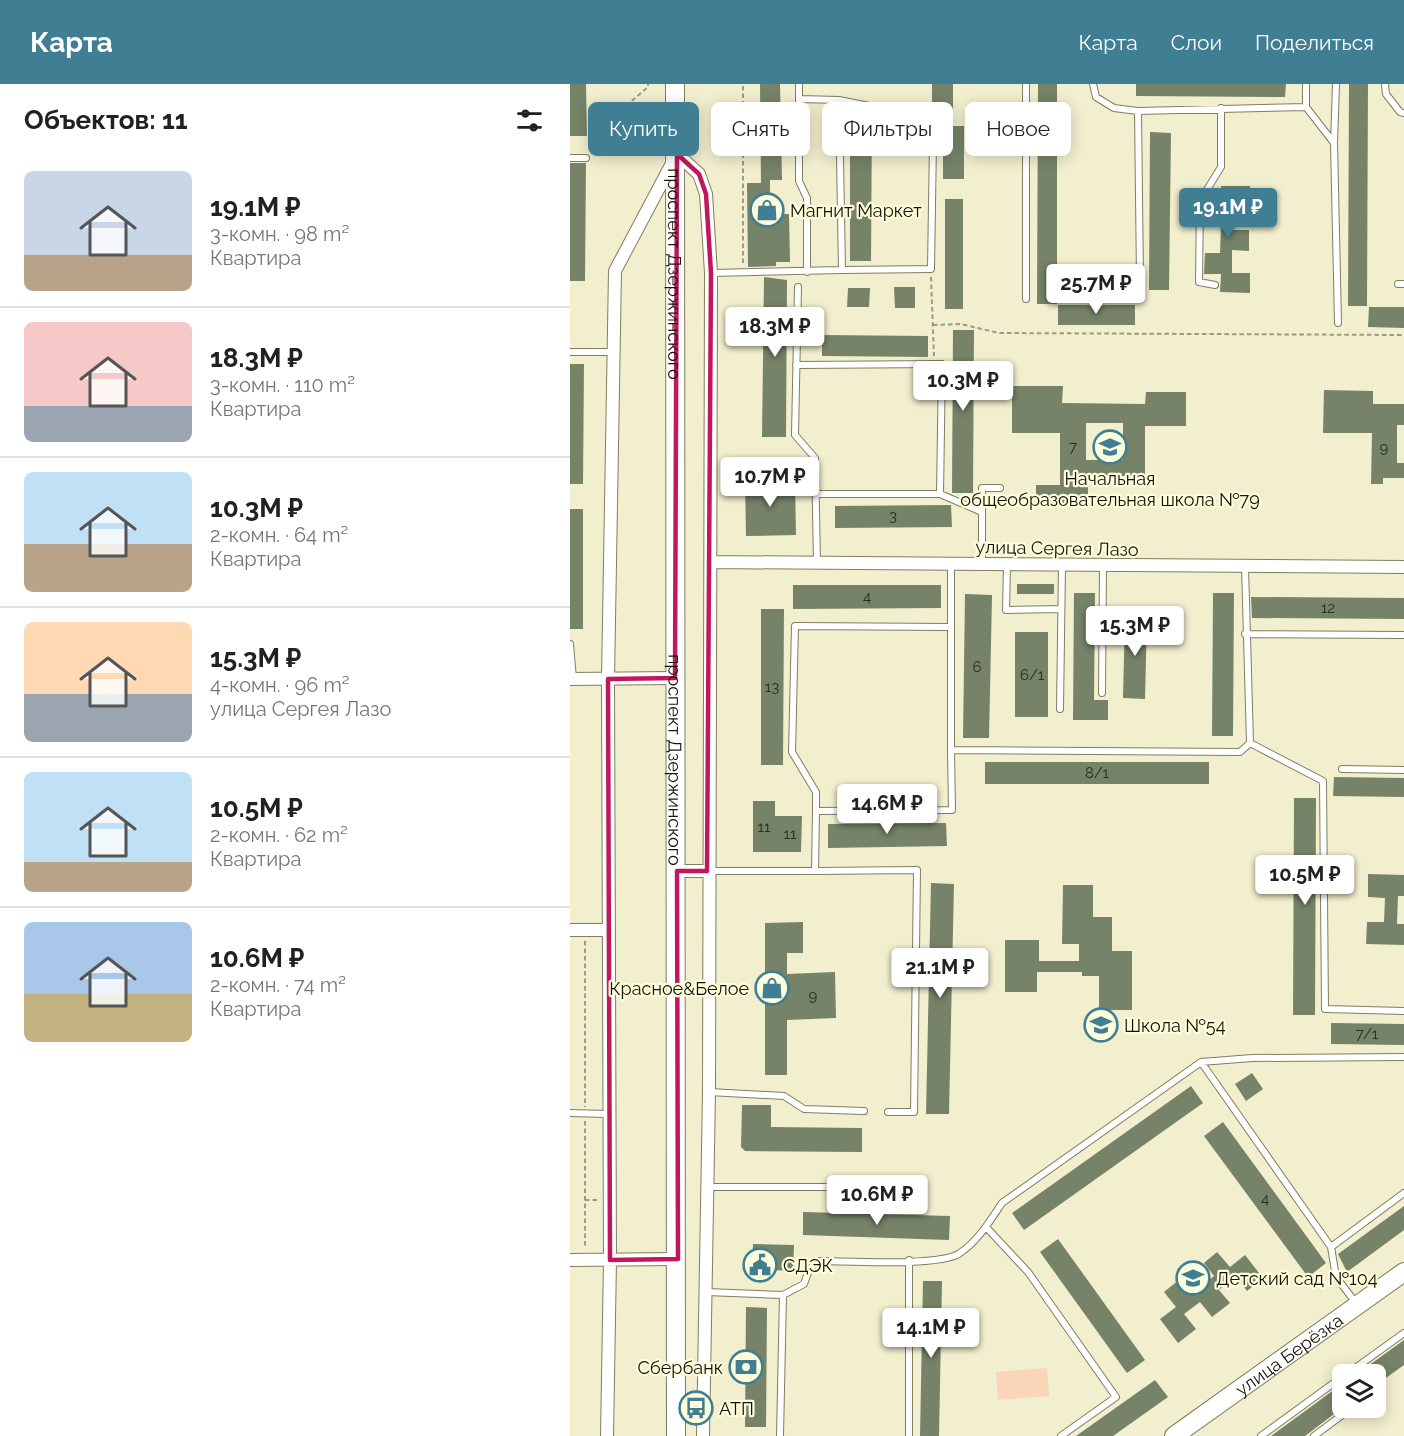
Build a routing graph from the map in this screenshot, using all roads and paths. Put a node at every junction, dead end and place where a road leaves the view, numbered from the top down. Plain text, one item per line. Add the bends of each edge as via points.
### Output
1 (648, 84) edge
2 (675, 84) edge
3 (743, 84) edge
4 (799, 84) edge
5 (1026, 84) edge
6 (1093, 84) edge
7 (1306, 84) edge
8 (1336, 84) edge
9 (1385, 84) edge
10 (799, 99) junction
11 (840, 100) junction
12 (630, 102) edge
13 (676, 102) edge
14 (1306, 107) junction
15 (1221, 108) junction
16 (1138, 111) junction
17 (1404, 113) edge
18 (1334, 143) junction
19 (676, 156) edge
20 (677, 156) edge
21 (679, 156) edge
22 (570, 158) edge
23 (586, 158) dead end
24 (931, 269) junction
25 (842, 270) junction
26 (742, 272) junction
27 (807, 272) junction
28 (711, 273) junction
29 (1074, 281) dead end
30 (1215, 285) dead end
31 (798, 287) dead end
32 (1026, 299) dead end
33 (1338, 323) dead end
34 (933, 325) junction
35 (1404, 335) edge
36 (570, 352) edge
37 (613, 352) junction
38 (935, 364) junction
39 (796, 365) junction
40 (1000, 488) dead end
41 (816, 494) junction
42 (940, 494) junction
43 (982, 512) junction
44 (711, 562) junction
45 (817, 564) junction
46 (951, 565) junction
47 (982, 565) junction
48 (1006, 566) junction
49 (1062, 566) junction
50 (1245, 566) junction
51 (1103, 567) junction
52 (1404, 567) edge
53 (1061, 609) junction
54 (950, 627) junction
55 (1245, 634) junction
56 (1404, 635) edge
57 (570, 644) edge
58 (608, 678) junction
59 (675, 678) junction
60 (572, 679) edge
61 (1102, 693) dead end
62 (1060, 709) dead end
63 (1250, 743) junction
64 (951, 750) junction
65 (1342, 769) dead end
66 (1404, 770) edge
67 (816, 811) junction
68 (677, 871) junction
69 (707, 871) junction
70 (815, 871) junction
71 (570, 930) edge
72 (585, 930) junction
73 (607, 930) junction
74 (1404, 1011) edge
75 (1404, 1057) edge
76 (1201, 1062) junction
77 (709, 1092) junction
78 (864, 1111) dead end
79 (888, 1112) dead end
80 (570, 1113) edge
81 (585, 1113) junction
82 (608, 1114) junction
83 (882, 1186) dead end
84 (708, 1187) junction
85 (1404, 1193) edge
86 (986, 1227) junction
87 (1331, 1247) junction
88 (678, 1259) junction
89 (570, 1260) edge
90 (585, 1260) junction
91 (610, 1260) junction
92 (909, 1260) junction
93 (1404, 1272) edge
94 (705, 1292) junction
95 (783, 1295) junction
96 (1358, 1305) junction
97 (1404, 1333) edge
98 (1361, 1364) edge
99 (1332, 1384) edge
100 (1338, 1418) edge
101 (1180, 1434) edge
102 (607, 1436) edge
103 (676, 1436) edge
104 (703, 1436) edge
105 (780, 1436) edge
106 (909, 1436) edge
107 (1061, 1436) edge
108 (1261, 1436) edge
109 (1314, 1436) edge

1 - 12 path
2 - 13 main road, проспект Дзержинского
3 - 26 path
4 - 10 lane
5 - 32 lane
6 - 16 lane via 1096,97 1114,108
7 - 14 lane
8 - 18 lane
9 - 17 lane via 1386,94
10 - 11 lane
10 - 27 lane via 799,181 807,198
11 - 24 lane via 884,109 933,141
11 - 25 lane
14 - 15 lane
14 - 18 lane
15 - 16 lane
15 - 30 lane via 1221,167 1200,201 1199,282
16 - 29 lane via 1140,279
18 - 33 lane
19 - 37 street via 615,272
20 - 59 main road, проспект Дзержинского
21 - 28 street via 699,174 706,194
22 - 23 lane
24 - 25 lane
24 - 34 path
25 - 27 lane
26 - 27 lane
26 - 28 lane
28 - 44 street
31 - 39 lane
34 - 35 path via 961,324 999,333
34 - 38 path
36 - 37 lane
37 - 58 street
38 - 39 lane
38 - 42 lane via 942,364
39 - 41 lane via 795,435 815,458
40 - 43 lane via 982,488
41 - 42 lane
41 - 45 lane
42 - 43 lane
43 - 47 lane
44 - 45 street, улица Сергея Лазо
44 - 69 street
45 - 46 street, улица Сергея Лазо
46 - 47 street, улица Сергея Лазо
46 - 54 lane
47 - 48 street, улица Сергея Лазо
48 - 49 street, улица Сергея Лазо
48 - 53 lane via 1006,610
49 - 51 street, улица Сергея Лазо
49 - 53 lane
50 - 51 street, улица Сергея Лазо
50 - 52 street, улица Сергея Лазо
50 - 55 lane
51 - 61 lane
53 - 62 lane
54 - 64 lane
54 - 67 lane via 795,626 792,752 816,792
55 - 56 lane
55 - 63 lane
57 - 60 lane
58 - 59 street
58 - 60 street
58 - 73 street
59 - 68 main road, проспект Дзержинского
63 - 64 lane via 1240,752
63 - 74 lane via 1323,781 1325,1009
64 - 67 lane via 952,810
65 - 66 lane
67 - 70 lane
68 - 69 street
68 - 88 main road, проспект Дзержинского
69 - 70 lane
69 - 77 street
70 - 79 lane via 917,870 914,1112
71 - 72 street
72 - 73 street
72 - 81 path
73 - 82 street
75 - 76 lane
76 - 86 lane via 1002,1203
76 - 87 lane
77 - 78 lane via 784,1096 804,1109
77 - 84 street
80 - 81 lane
81 - 82 lane
81 - 90 path
82 - 91 street
83 - 84 lane
84 - 94 street
85 - 87 lane
86 - 92 lane via 960,1254 948,1259
86 - 107 lane via 1028,1272 1116,1396
87 - 96 lane via 1336,1277
88 - 91 street
88 - 103 main road, проспект Дзержинского
89 - 90 street
90 - 91 street
91 - 102 street
92 - 95 lane via 817,1261 808,1269 804,1284
92 - 106 lane
93 - 96 main road, улица Берёзка
94 - 95 lane
94 - 104 street
95 - 105 lane
96 - 101 main road, улица Берёзка
97 - 98 lane
99 - 108 lane
100 - 109 lane

